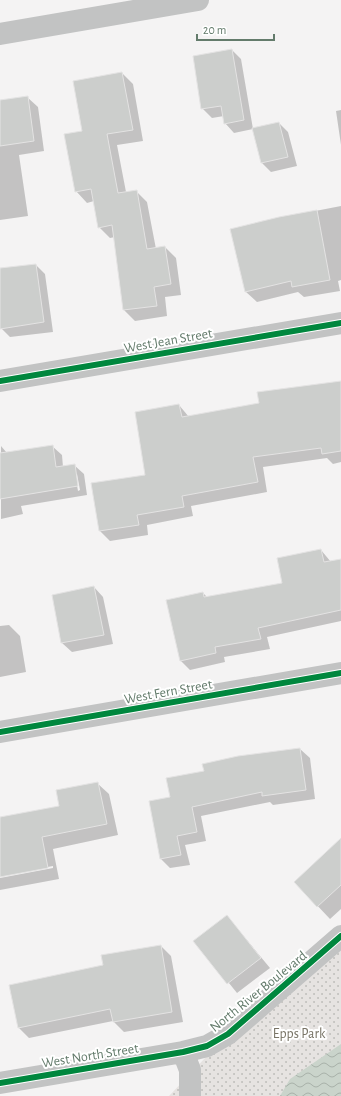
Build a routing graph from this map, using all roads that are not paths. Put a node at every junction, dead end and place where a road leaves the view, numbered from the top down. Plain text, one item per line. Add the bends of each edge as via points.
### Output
1 (198, 0) edge
2 (0, 34) edge
3 (341, 323) edge
4 (0, 381) edge
5 (341, 673) edge
6 (0, 732) edge
7 (341, 936) edge
8 (183, 1052) junction
9 (0, 1082) edge
10 (190, 1096) edge

1 - 2 street
3 - 4 street, West Jean Street
5 - 6 street, West Fern Street
7 - 8 street, North River Boulevard via 228,1034 207,1046
8 - 9 street, West North Street
8 - 10 street via 190,1070

